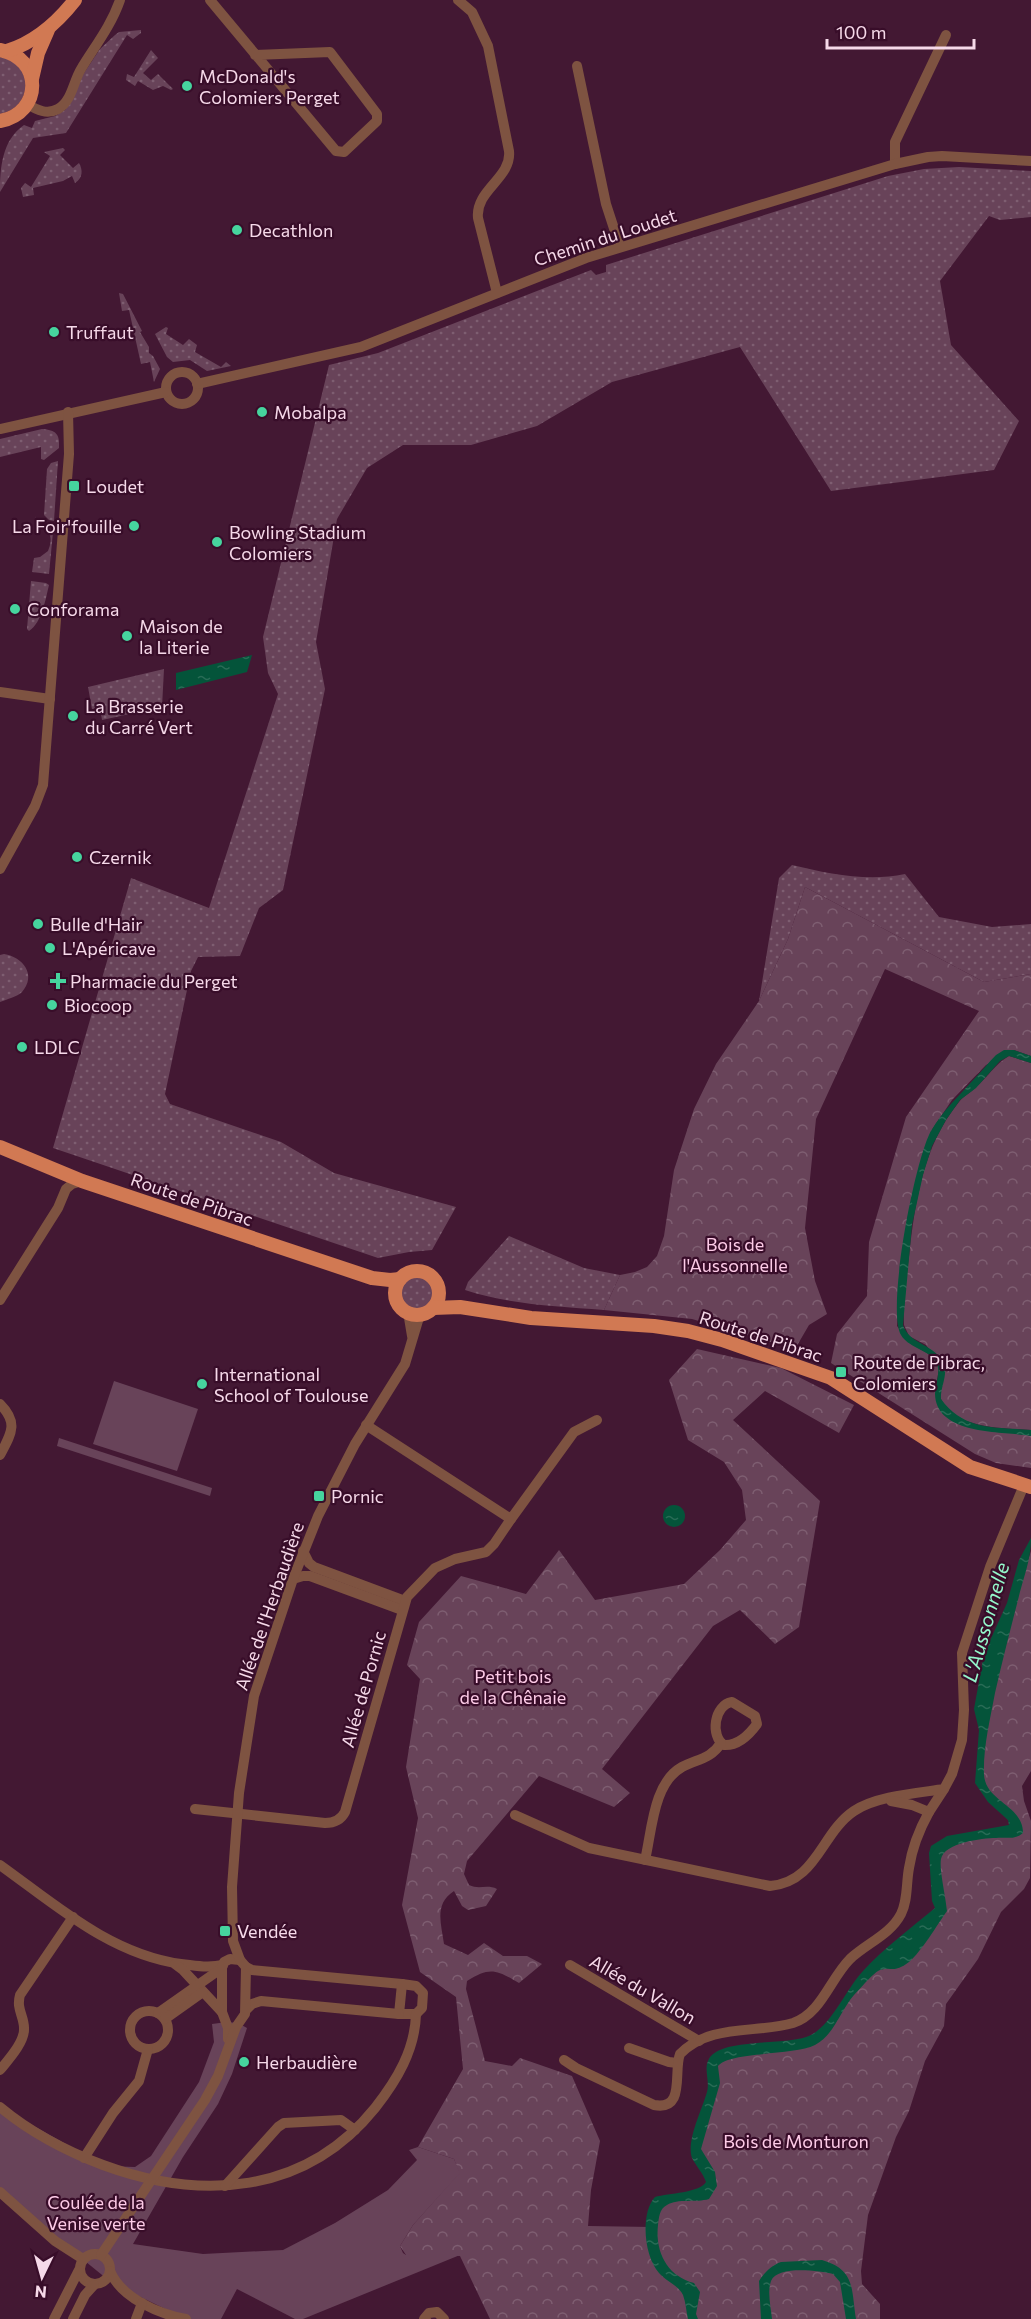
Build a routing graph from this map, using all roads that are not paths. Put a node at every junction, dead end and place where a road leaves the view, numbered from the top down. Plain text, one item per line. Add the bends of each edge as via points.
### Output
1 (75, 0) edge
2 (120, 0) edge
3 (210, 0) edge
4 (458, 0) edge
5 (49, 28) junction
6 (946, 35) dead end
7 (4, 50) edge
8 (255, 55) junction
9 (577, 66) dead end
10 (32, 79) junction
11 (27, 104) junction
12 (7, 119) edge
13 (0, 132) edge
14 (1031, 161) edge
15 (895, 164) junction
16 (620, 247) junction
17 (497, 293) junction
18 (197, 384) junction
19 (166, 392) junction
20 (68, 412) junction
21 (0, 429) edge
22 (0, 692) edge
23 (50, 699) junction
24 (0, 869) edge
25 (0, 1146) edge
26 (82, 1181) junction
27 (400, 1278) junction
28 (376, 1280) junction
29 (438, 1291) junction
30 (0, 1299) edge
31 (396, 1299) junction
32 (460, 1307) junction
33 (420, 1311) junction
34 (0, 1404) edge
35 (597, 1420) dead end
36 (366, 1425) junction
37 (0, 1455) edge
38 (1027, 1486) edge
39 (511, 1519) junction
40 (303, 1551) junction
41 (292, 1579) junction
42 (404, 1606) junction
43 (721, 1743) dead end
44 (944, 1789) junction
45 (885, 1800) junction
46 (195, 1809) dead end
47 (929, 1812) junction
48 (236, 1814) junction
49 (515, 1815) dead end
50 (645, 1860) junction
51 (0, 1865) edge
52 (73, 1917) junction
53 (233, 1941) junction
54 (172, 1963) junction
55 (243, 1963) junction
56 (224, 1964) junction
57 (570, 1965) dead end
58 (402, 1984) junction
59 (200, 1988) junction
60 (246, 2010) junction
61 (399, 2014) junction
62 (416, 2014) junction
63 (161, 2016) junction
64 (229, 2019) junction
65 (699, 2041) junction
66 (629, 2048) dead end
67 (148, 2049) junction
68 (564, 2060) dead end
69 (677, 2062) junction
70 (0, 2070) edge
71 (0, 2107) edge
72 (355, 2130) junction
73 (84, 2158) junction
74 (154, 2179) junction
75 (225, 2186) junction
76 (0, 2192) edge
77 (101, 2255) junction
78 (81, 2265) junction
79 (110, 2271) junction
80 (98, 2284) junction
81 (124, 2289) junction
82 (142, 2303) junction
83 (54, 2319) edge
84 (73, 2319) edge
85 (135, 2319) edge
86 (186, 2319) edge
87 (414, 2319) edge
88 (424, 2319) edge
89 (444, 2319) edge

1 - 5 main road
2 - 11 street via 66,103 47,112
3 - 8 street
4 - 17 street via 472,12 488,46 509,151 508,164 478,208
5 - 7 main road via 32,40
5 - 10 main road
6 - 15 street via 895,142
7 - 10 main road via 24,62
8 - 8 street via 330,52 376,114 377,121 344,152 339,152
9 - 16 street via 606,204
10 - 11 main road
11 - 12 main road
12 - 13 main road
14 - 15 street, Chemin du Loudet via 942,156
15 - 16 street, Chemin du Loudet
16 - 17 street, Chemin du Loudet
17 - 18 street, Chemin du Loudet via 361,347
18 - 19 street via 189,374 176,374 169,379
18 - 19 street via 194,398 186,403 173,402
19 - 20 street
20 - 21 street
20 - 23 street
22 - 23 street
23 - 24 street via 43,785
25 - 26 main road, Route de Pibrac
26 - 28 main road, Route de Pibrac
26 - 30 street via 66,1189
27 - 28 main road, Route de Pibrac
27 - 29 main road via 411,1272 423,1272 434,1279
27 - 31 main road via 395,1288
28 - 31 main road, Route de Pibrac
29 - 32 main road, Route de Pibrac
29 - 33 main road via 438,1299
31 - 33 main road via 399,1306
32 - 33 main road, Route de Pibrac
32 - 38 main road, Route de Pibrac via 531,1318 654,1326 722,1340 831,1378 970,1467
33 - 36 street, Allée de l'Herbaudière via 405,1364
34 - 37 street via 9,1413 12,1425
35 - 39 street, Allée de Pornic via 574,1432
36 - 39 street
36 - 40 street, Allée de l'Herbaudière via 331,1488
38 - 44 street, Allée du Vallon via 990,1567 962,1653 962,1740
39 - 42 street, Allée de Pornic via 489,1549 435,1568 417,1585
40 - 41 street, Allée de l'Herbaudière
40 - 42 street via 314,1567
41 - 42 street via 310,1576
41 - 48 street, Allée de l'Herbaudière via 254,1696
42 - 48 street, Allée de Pornic via 342,1816 326,1823
43 - 50 street via 708,1758 683,1767 667,1780 658,1800
44 - 45 street
44 - 47 street, Allée du Vallon
45 - 47 street
45 - 50 street via 850,1814 803,1873 783,1884 764,1886
46 - 48 street
47 - 65 street, Allée du Vallon via 916,1839 901,1914 884,1934 851,1959 813,2011 795,2022 726,2031
48 - 53 street, Allée de l'Herbaudière
49 - 50 street via 589,1848
51 - 52 street
52 - 54 street via 117,1944
52 - 70 street via 20,1995 18,2006 24,2036
53 - 55 street, Allée de l'Herbaudière
53 - 56 street, Allée de l'Herbaudière
54 - 56 street via 205,1967
54 - 59 street
55 - 56 street via 233,1958
55 - 58 street via 252,1970
55 - 60 street
56 - 59 street
56 - 64 street, Allée de l'Herbaudière
57 - 65 street, Allée du Vallon
58 - 61 street
58 - 62 street via 416,1986 423,1993 422,2008
59 - 63 street
59 - 64 street
60 - 61 street via 261,2001
60 - 64 street via 244,2017
61 - 62 street
62 - 72 street via 413,2043 397,2077
63 - 67 street via 168,2029 166,2039
63 - 67 street via 144,2012 131,2026 136,2043
64 - 74 street via 228,2045 210,2092
65 - 69 street, Allée du Vallon via 682,2051
66 - 69 street
67 - 73 street via 139,2081
68 - 69 street via 654,2105 664,2106 676,2094
71 - 73 street via 45,2138
72 - 75 street via 325,2154 292,2170 260,2181
72 - 75 street via 341,2120 284,2123
73 - 74 street
74 - 75 street via 181,2185
74 - 77 street
76 - 78 street
77 - 78 street via 91,2254
77 - 79 street via 108,2261
78 - 80 street via 84,2280
78 - 83 street
79 - 80 street via 107,2279
79 - 81 street
80 - 81 street
80 - 84 street via 85,2295
81 - 82 street
82 - 85 street
82 - 86 street
87 - 88 street
88 - 89 street via 437,2312

